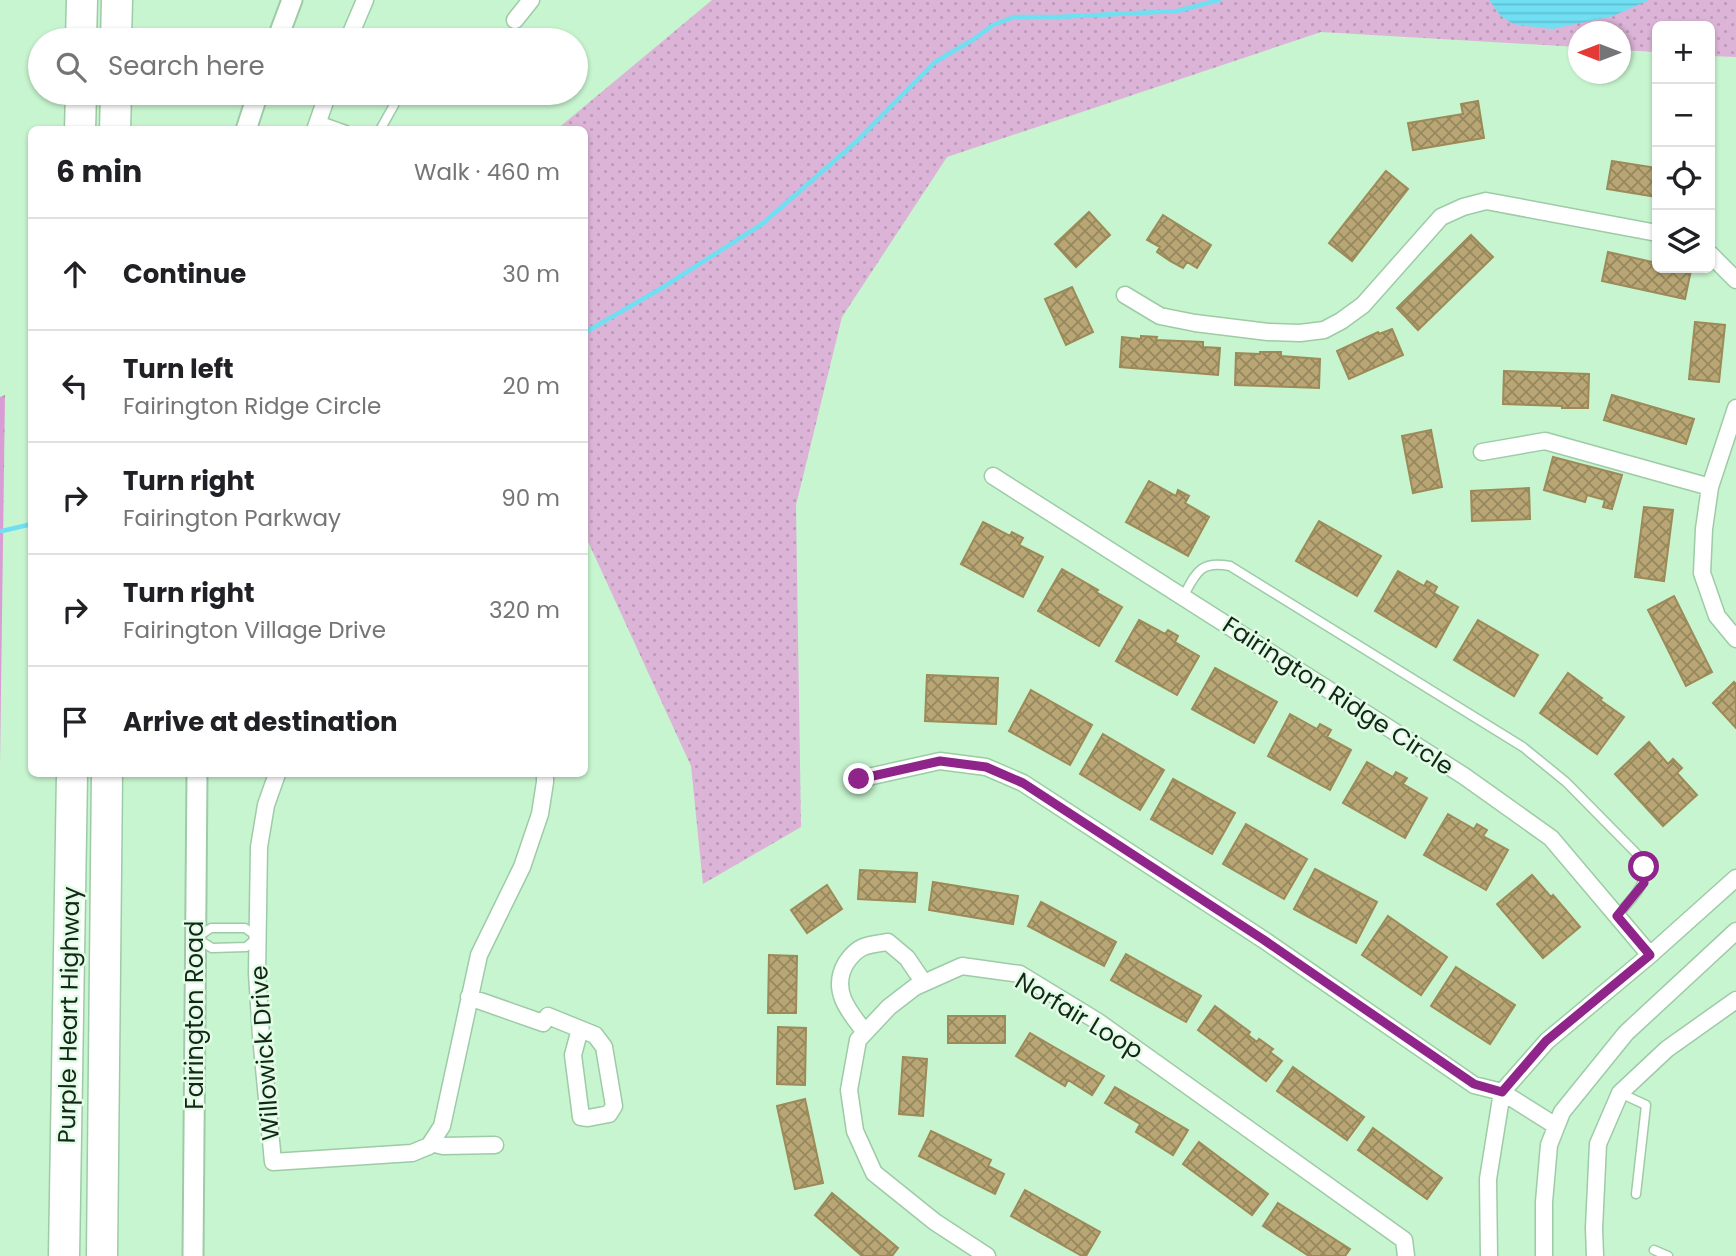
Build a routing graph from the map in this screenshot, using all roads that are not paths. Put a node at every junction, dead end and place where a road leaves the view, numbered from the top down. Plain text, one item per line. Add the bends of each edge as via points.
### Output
1 (82, 0) edge
2 (117, 0) edge
3 (292, 0) edge
4 (365, 0) edge
5 (531, 0) edge
6 (515, 20) dead end
7 (81, 28) edge
8 (116, 28) edge
9 (282, 28) edge
10 (353, 28) edge
11 (80, 105) edge
12 (116, 105) edge
13 (254, 105) edge
14 (324, 105) edge
15 (394, 105) edge
16 (317, 125) edge
17 (80, 126) edge
18 (115, 126) edge
19 (247, 126) edge
20 (382, 126) edge
21 (1652, 232) edge
22 (1715, 258) edge
23 (1736, 280) edge
24 (1125, 295) dead end
25 (1736, 408) edge
26 (1482, 452) dead end
27 (993, 476) dead end
28 (1710, 487) junction
29 (1183, 597) junction
30 (1736, 639) edge
31 (72, 777) edge
32 (107, 777) edge
33 (197, 777) edge
34 (276, 777) edge
35 (545, 777) edge
36 (859, 779) dead end
37 (1736, 878) edge
38 (1617, 916) junction
39 (1736, 931) edge
40 (258, 937) junction
41 (196, 938) junction
42 (1650, 955) junction
43 (924, 983) junction
44 (469, 997) junction
45 (1736, 1000) edge
46 (580, 1029) junction
47 (865, 1032) junction
48 (1502, 1092) junction
49 (1620, 1093) junction
50 (1556, 1126) junction
51 (431, 1143) junction
52 (495, 1145) dead end
53 (1636, 1194) dead end
54 (1654, 1250) dead end
55 (64, 1256) edge
56 (102, 1256) edge
57 (193, 1256) edge
58 (987, 1256) edge
59 (1406, 1256) edge
60 (1489, 1256) edge
61 (1544, 1256) edge
62 (1595, 1256) edge
63 (1668, 1256) edge

1 - 7 highway
2 - 8 highway
3 - 9 street
4 - 10 street
5 - 6 street
11 - 17 highway
12 - 18 highway
13 - 19 street
14 - 16 street
15 - 20 lane
21 - 24 street via 1486,201 1462,207 1441,217 1363,305 1324,330 1300,333 1160,316
22 - 23 street
25 - 28 street
26 - 28 street via 1545,440
27 - 29 street, Fairington Ridge Circle
28 - 30 street via 1702,573 1717,617
29 - 38 street, Fairington Ridge Circle via 1464,776 1551,838
29 - 38 lane via 1203,566 1230,566 1523,747 1566,782 1638,855 1644,883
31 - 55 highway, Purple Heart Highway
32 - 56 highway, Purple Heart Highway
33 - 41 street, Fairington Road
34 - 40 street, Willowick Drive via 259,847
35 - 44 street via 540,814 522,867 479,955
36 - 48 street via 940,761 986,767 1023,783 1474,1084
37 - 42 street
38 - 42 street, Fairington Ridge Circle
39 - 50 street via 1626,1033 1562,1112
40 - 41 lane via 245,928 211,928
40 - 41 lane via 246,947 212,948
40 - 51 street, Willowick Drive via 260,1024 273,1162 412,1153
41 - 57 street, Fairington Road
42 - 48 street via 1546,1041
43 - 47 street, Norfair Loop via 889,1007
43 - 47 street via 907,958 888,942 854,951 841,972 839,987 848,1010
43 - 59 street, Norfair Loop via 962,966 1020,974 1097,1021 1404,1240
44 - 46 street via 543,1023 548,1016
44 - 51 street via 442,1126
45 - 49 street via 1667,1049
46 - 46 street via 595,1035 604,1047 614,1106 609,1114 581,1117 573,1055
47 - 58 street, Norfair Loop via 858,1040 849,1090 855,1131 874,1173
48 - 50 street
48 - 60 street via 1488,1179
49 - 53 lane via 1646,1105
49 - 62 street via 1598,1144
50 - 61 street via 1549,1144
51 - 52 street
54 - 63 lane

